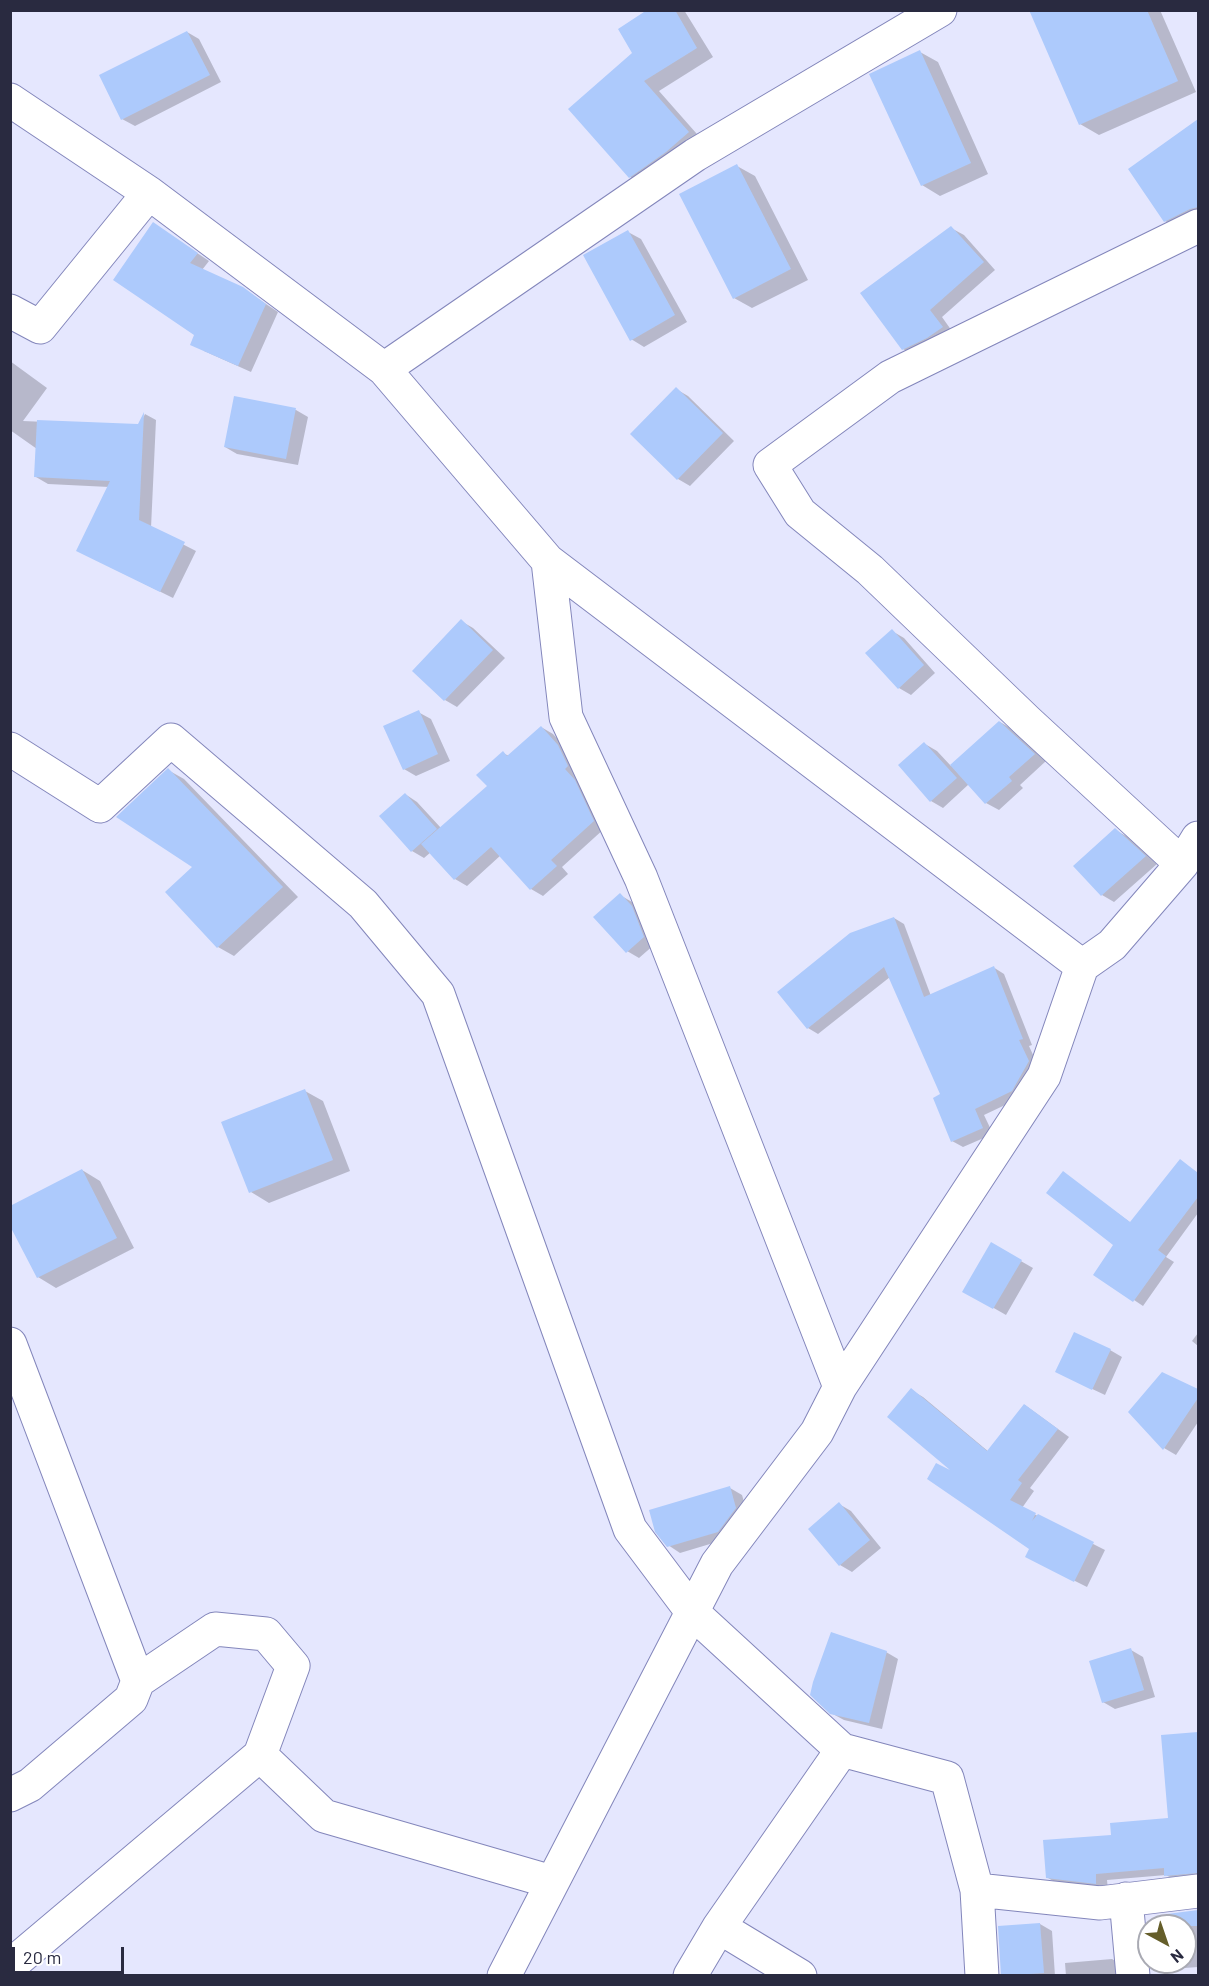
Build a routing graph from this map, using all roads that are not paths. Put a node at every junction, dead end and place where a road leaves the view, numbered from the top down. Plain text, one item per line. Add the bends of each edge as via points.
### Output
1 (940, 10) edge
2 (10, 100) edge
3 (149, 193) junction
4 (1198, 226) edge
5 (10, 311) edge
6 (384, 369) junction
7 (548, 561) junction
8 (10, 749) edge
9 (1190, 851) edge
10 (1082, 966) junction
11 (10, 1344) edge
12 (840, 1387) junction
13 (693, 1613) junction
14 (138, 1681) junction
15 (842, 1750) junction
16 (260, 1755) junction
17 (10, 1795) edge
18 (552, 1882) junction
19 (977, 1890) junction
20 (1198, 1891) edge
21 (1126, 1899) junction
22 (719, 1927) junction
23 (10, 1966) edge
24 (504, 1976) edge
25 (690, 1976) edge
26 (800, 1976) edge
27 (982, 1976) edge
28 (1133, 1976) edge

1 - 6 street via 695,155
2 - 3 street
3 - 5 street via 40,327
3 - 6 street
4 - 9 street via 890,377 770,465 800,513 870,570 1027,721
6 - 7 street
7 - 10 street
7 - 12 street via 566,717 641,878
8 - 13 street via 100,806 171,740 363,904 438,994 630,1528
9 - 10 street via 1112,945
10 - 12 street via 1044,1076
11 - 14 street
12 - 13 street via 817,1432 717,1564
13 - 15 street
13 - 18 street
14 - 16 street via 215,1629 266,1634 293,1666
14 - 17 street via 131,1700 30,1785
15 - 19 street via 947,1778
15 - 22 street
16 - 18 street via 324,1816
16 - 23 street
18 - 24 street
19 - 21 street via 1100,1903
19 - 27 street
20 - 21 street
21 - 28 street
22 - 25 street
22 - 26 street

